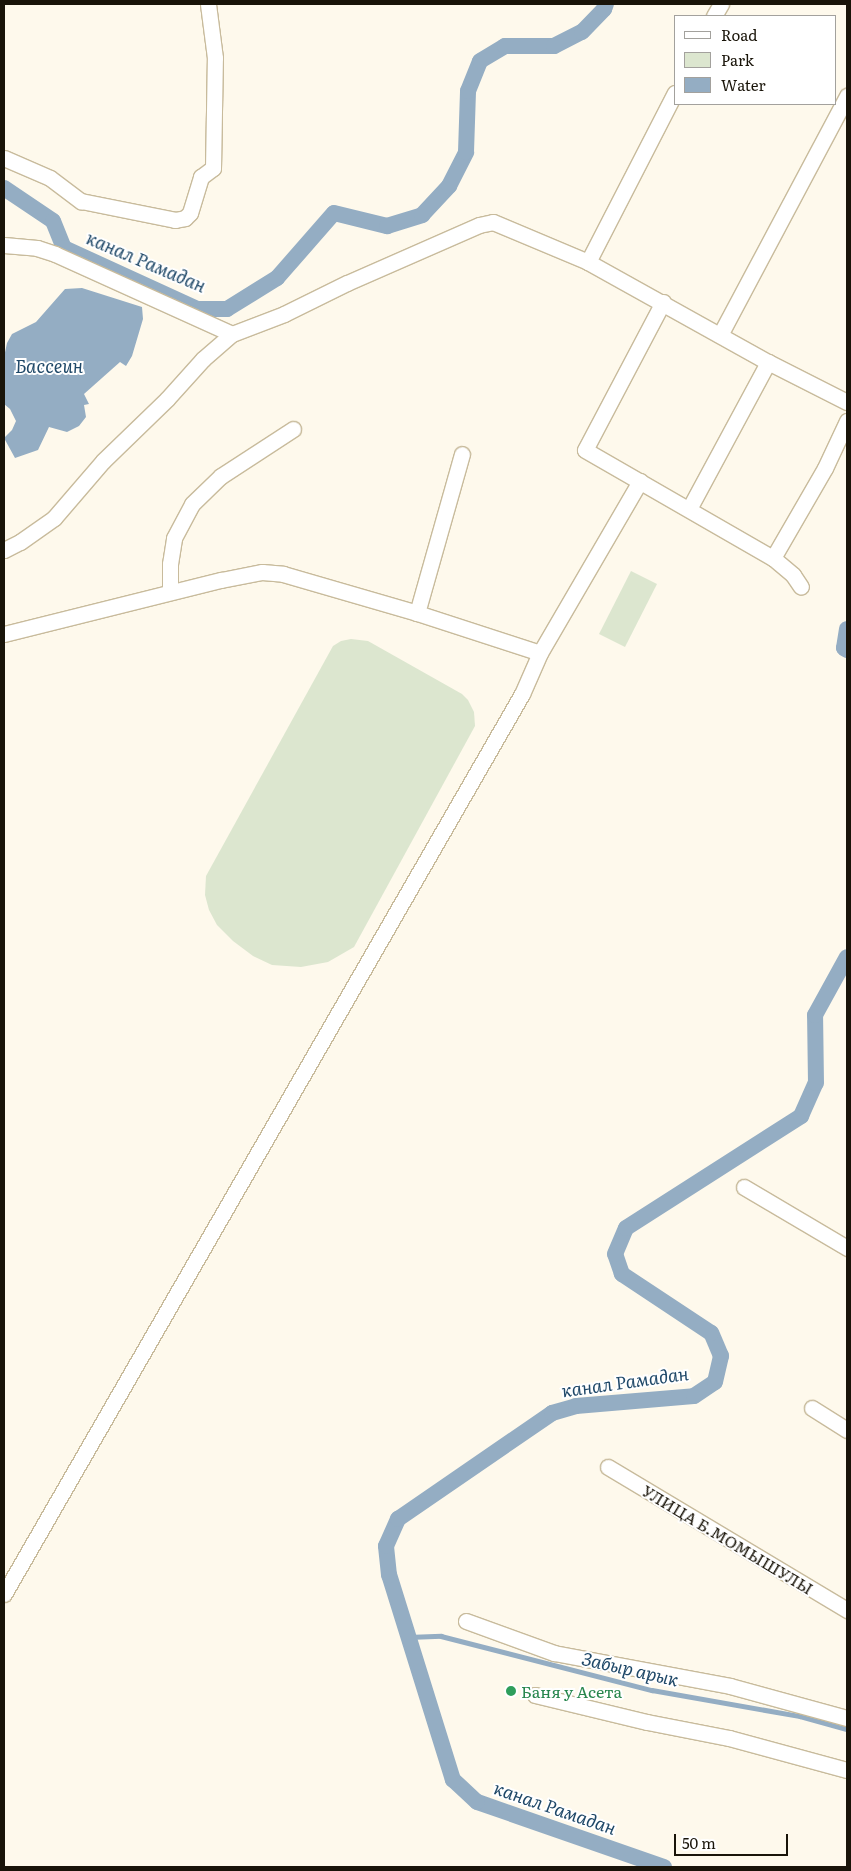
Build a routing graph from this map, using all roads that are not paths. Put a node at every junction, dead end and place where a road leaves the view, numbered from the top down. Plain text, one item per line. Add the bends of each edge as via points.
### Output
1 (208, 4) edge
2 (674, 95) edge
3 (847, 96) edge
4 (4, 158) edge
5 (4, 246) edge
6 (588, 262) junction
7 (664, 302) junction
8 (232, 334) junction
9 (720, 336) junction
10 (768, 362) junction
11 (847, 402) edge
12 (847, 421) edge
13 (293, 429) dead end
14 (462, 454) dead end
15 (640, 481) junction
16 (689, 509) junction
17 (4, 550) edge
18 (773, 558) junction
19 (801, 587) dead end
20 (170, 592) junction
21 (418, 613) junction
22 (4, 634) edge
23 (540, 653) junction
24 (744, 1187) dead end
25 (847, 1248) edge
26 (812, 1408) dead end
27 (847, 1430) edge
28 (608, 1467) dead end
29 (4, 1594) edge
30 (847, 1610) edge
31 (466, 1621) dead end
32 (535, 1695) dead end
33 (847, 1718) edge
34 (847, 1770) edge

1 - 4 street via 214,58 213,168 200,177 186,218 175,220 82,201 50,178
2 - 6 street
3 - 9 street
5 - 8 street via 37,248 55,254
6 - 7 street
6 - 8 street via 493,222 479,225 284,314
7 - 9 street
7 - 15 street via 585,450
8 - 17 street via 103,461 54,518
9 - 10 street
10 - 11 street
10 - 16 street
12 - 18 street
13 - 20 street via 222,476 192,504 174,538
14 - 21 street
15 - 16 street
15 - 23 street
16 - 18 street
18 - 19 street via 793,575
20 - 21 street via 262,572 283,574
20 - 22 street
21 - 23 street
23 - 29 street via 517,702
24 - 25 street
26 - 27 street
28 - 30 street, УЛИЦА Б.МОМЫШУЛЫ
31 - 33 street via 554,1653 730,1686
32 - 34 street via 730,1738

